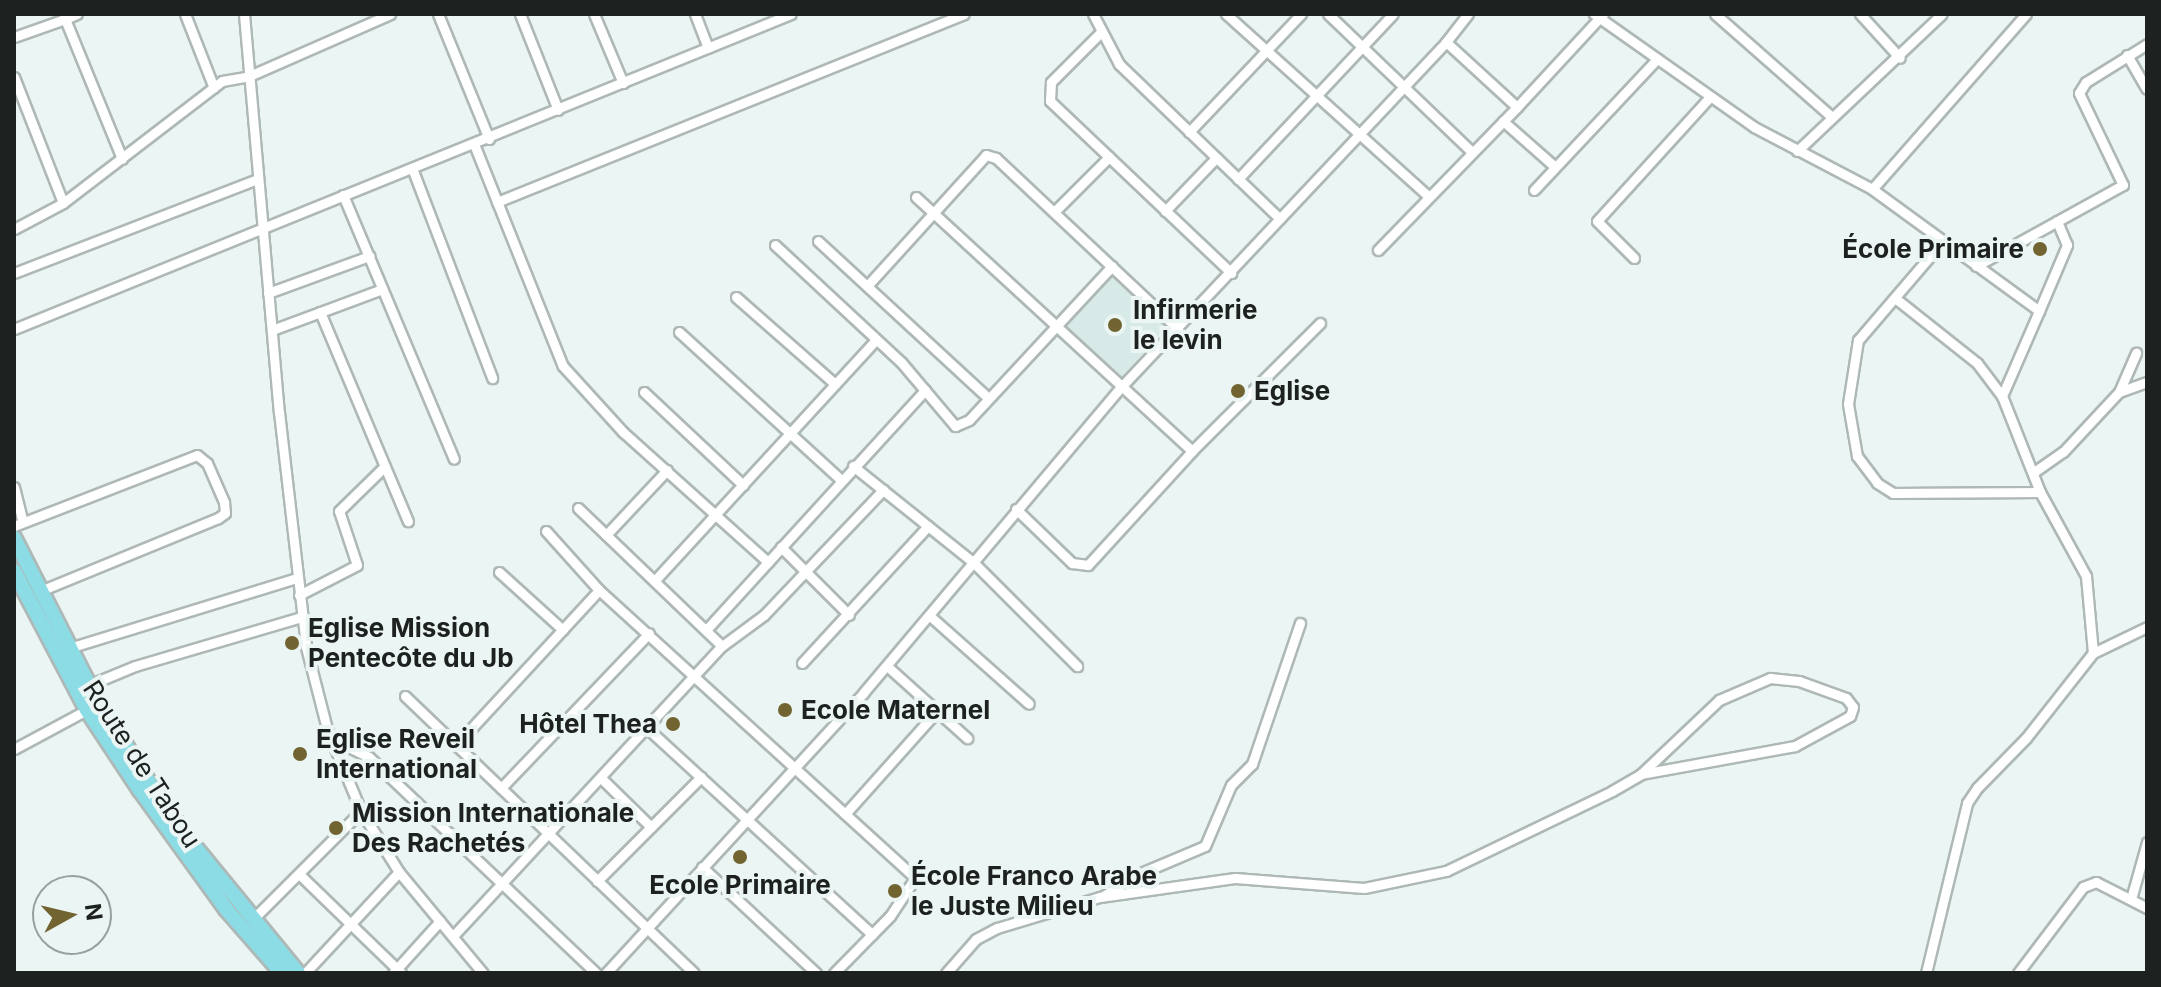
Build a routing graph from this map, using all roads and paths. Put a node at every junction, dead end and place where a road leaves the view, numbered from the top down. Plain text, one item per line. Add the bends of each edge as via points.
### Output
1 (77, 14) edge
2 (185, 14) edge
3 (244, 14) edge
4 (390, 14) edge
5 (438, 14) edge
6 (520, 14) edge
7 (594, 14) edge
8 (695, 14) edge
9 (762, 14) edge
10 (791, 14) edge
11 (964, 14) edge
12 (1093, 14) edge
13 (1226, 14) edge
14 (1301, 14) edge
15 (1328, 14) edge
16 (1393, 14) edge
17 (1468, 14) edge
18 (1715, 14) edge
19 (1860, 14) edge
20 (1942, 14) edge
21 (2026, 14) edge
22 (1599, 15) edge
23 (65, 16) edge
24 (766, 25) junction
25 (1101, 32) junction
26 (14, 37) edge
27 (1446, 42) junction
28 (2147, 44) edge
29 (708, 48) junction
30 (1360, 50) junction
31 (1265, 53) junction
32 (2127, 55) junction
33 (1900, 58) junction
34 (1657, 59) junction
35 (249, 76) junction
36 (14, 77) edge
37 (623, 83) junction
38 (1400, 87) junction
39 (214, 88) junction
40 (2147, 89) edge
41 (1710, 97) junction
42 (1316, 98) junction
43 (1517, 107) junction
44 (558, 110) junction
45 (1832, 117) junction
46 (1503, 121) junction
47 (1189, 132) junction
48 (1355, 134) junction
49 (489, 139) junction
50 (474, 144) junction
51 (1797, 151) junction
52 (1472, 152) junction
53 (1109, 157) junction
54 (1216, 158) junction
55 (122, 159) junction
56 (1555, 167) junction
57 (412, 168) junction
58 (258, 179) junction
59 (1238, 179) junction
60 (1872, 189) junction
61 (1534, 190) dead end
62 (343, 195) junction
63 (1428, 196) junction
64 (916, 197) dead end
65 (497, 202) junction
66 (63, 203) junction
67 (1165, 211) junction
68 (1054, 212) junction
69 (933, 213) junction
70 (1280, 219) junction
71 (2057, 221) junction
72 (262, 226) junction
73 (14, 229) edge
74 (818, 241) dead end
75 (1943, 241) junction
76 (775, 245) dead end
77 (1378, 250) dead end
78 (369, 256) junction
79 (1634, 258) dead end
80 (1112, 266) junction
81 (1976, 266) junction
82 (14, 273) edge
83 (1231, 273) junction
84 (867, 286) junction
85 (382, 289) junction
86 (268, 293) junction
87 (736, 297) dead end
88 (1895, 298) junction
89 (2039, 311) junction
90 (320, 312) junction
91 (1320, 323) dead end
92 (1054, 326) junction
93 (14, 329) edge
94 (1178, 329) junction
95 (272, 330) junction
96 (679, 332) dead end
97 (876, 340) junction
98 (2136, 353) dead end
99 (492, 378) dead end
100 (2147, 382) edge
101 (835, 384) junction
102 (1122, 386) junction
103 (925, 390) junction
104 (644, 392) dead end
105 (2119, 392) junction
106 (2002, 396) junction
107 (988, 398) junction
108 (788, 435) junction
109 (1192, 451) junction
110 (454, 459) dead end
111 (385, 466) junction
112 (853, 466) junction
113 (667, 470) junction
114 (2034, 472) junction
115 (841, 480) junction
116 (743, 485) junction
117 (14, 487) edge
118 (883, 490) junction
119 (2040, 492) junction
120 (578, 508) dead end
121 (1016, 509) junction
122 (715, 517) junction
123 (408, 521) dead end
124 (18, 524) edge
125 (928, 526) junction
126 (546, 531) dead end
127 (606, 535) junction
128 (14, 538) edge
129 (781, 547) junction
130 (768, 562) junction
131 (974, 563) junction
132 (14, 571) edge
133 (805, 571) junction
134 (499, 572) dead end
135 (297, 578) junction
136 (656, 579) junction
137 (599, 590) junction
138 (40, 591) junction
139 (299, 595) junction
140 (849, 615) junction
141 (930, 616) junction
142 (301, 617) junction
143 (1300, 623) dead end
144 (2147, 627) edge
145 (563, 630) junction
146 (706, 630) junction
147 (649, 633) junction
148 (722, 646) junction
149 (69, 648) junction
150 (2093, 653) junction
151 (802, 663) dead end
152 (887, 666) junction
153 (1077, 666) dead end
154 (697, 677) junction
155 (89, 685) junction
156 (405, 696) dead end
157 (1029, 704) dead end
158 (94, 706) junction
159 (937, 711) junction
160 (648, 729) junction
161 (967, 738) dead end
162 (332, 739) junction
163 (456, 745) junction
164 (14, 749) edge
165 (795, 768) junction
166 (1641, 774) junction
167 (701, 777) junction
168 (601, 778) junction
169 (501, 788) junction
170 (361, 811) junction
171 (845, 814) junction
172 (746, 818) junction
173 (651, 827) junction
174 (548, 834) junction
175 (2147, 842) edge
176 (702, 867) junction
177 (399, 872) junction
178 (299, 874) junction
179 (597, 881) junction
180 (501, 884) junction
181 (1100, 897) junction
182 (2131, 899) junction
183 (2147, 908) edge
184 (252, 920) junction
185 (440, 921) junction
186 (351, 925) junction
187 (647, 928) junction
188 (872, 934) junction
189 (453, 936) junction
190 (397, 972) edge
191 (282, 973) edge
192 (298, 973) edge
193 (305, 973) edge
194 (483, 973) edge
195 (596, 973) edge
196 (606, 973) edge
197 (694, 973) edge
198 (816, 973) edge
199 (834, 973) edge
200 (946, 973) edge
201 (1926, 973) edge
202 (2018, 973) edge

1 - 23 street
2 - 39 street
3 - 35 street
4 - 35 street
5 - 49 street
6 - 44 street
7 - 37 street
8 - 29 street
9 - 24 street
10 - 24 street
11 - 65 street
12 - 25 street
13 - 31 street
14 - 31 street
15 - 30 street
16 - 30 street
17 - 27 street
18 - 45 street
19 - 33 street
20 - 33 street
21 - 60 street
22 - 34 street
22 - 43 street
23 - 26 street
23 - 55 street
24 - 29 street
25 - 47 street via 1119,64
25 - 53 street via 1047,91 1050,101
27 - 38 street
27 - 43 street
28 - 32 street
29 - 37 street
30 - 38 street
30 - 42 street
31 - 42 street
31 - 47 street
32 - 40 street
32 - 71 street via 2086,82 2079,93 2123,185
33 - 45 street
34 - 41 street
34 - 56 street
35 - 39 street
35 - 58 street
36 - 66 street
37 - 44 street
38 - 48 street
38 - 52 street
39 - 55 street
41 - 51 street
41 - 79 street via 1597,221
42 - 48 street
42 - 59 street
43 - 46 street
44 - 49 street
45 - 51 street
46 - 52 street
46 - 56 street
47 - 54 street
48 - 63 street
48 - 70 street
49 - 50 street
50 - 57 street
50 - 65 street
51 - 60 street
52 - 63 street
53 - 67 street
53 - 68 street
54 - 59 street
54 - 67 street
55 - 66 street
56 - 61 street
57 - 62 street
57 - 99 street
58 - 72 street
58 - 82 street
59 - 70 street
60 - 75 street
62 - 72 street
62 - 78 street
63 - 77 street
64 - 69 street
65 - 113 street via 563,366 583,393
66 - 73 street
67 - 83 street
68 - 69 street via 996,158 986,155
68 - 80 street
69 - 84 street
69 - 92 street
70 - 83 street
71 - 81 street
71 - 89 street via 2067,245
72 - 86 street
72 - 93 street
74 - 84 street
75 - 81 street
75 - 88 street
76 - 97 street
78 - 85 street
78 - 86 street
80 - 92 street
80 - 94 street
81 - 89 street
83 - 94 street
84 - 107 street
85 - 90 street
85 - 110 street
86 - 95 street
87 - 101 street
88 - 106 street via 1977,363
88 - 119 street via 1858,340 1850,371 1850,429 1857,456 1877,483 1893,493
89 - 106 street
90 - 95 street
90 - 111 street
91 - 109 street
92 - 102 street
92 - 107 street
94 - 102 street
95 - 135 street
96 - 108 street
97 - 101 street
97 - 103 street
98 - 105 street
100 - 105 street
101 - 108 street
102 - 109 street
102 - 121 street
103 - 107 street via 955,426 962,426
103 - 112 street
104 - 116 street
105 - 114 street via 2063,452
106 - 114 street
108 - 115 street
108 - 116 street
109 - 121 street via 1088,565 1072,563
111 - 123 street
111 - 139 street via 339,511 357,565
112 - 115 street
112 - 118 street
113 - 122 street
113 - 127 street
114 - 119 street
115 - 129 street
116 - 122 street
117 - 124 street
118 - 125 street
118 - 133 street
119 - 150 street via 2086,576
120 - 127 street
121 - 131 street
122 - 130 street
122 - 136 street
124 - 138 street via 197,455 207,463 224,502 225,513 218,518
125 - 131 street
125 - 140 street
126 - 137 street
127 - 136 street
128 - 138 main road, Route de Tabou
129 - 130 street
129 - 133 street
130 - 146 street
131 - 141 street
131 - 153 street
132 - 158 main road, Route de Tabou
133 - 140 street
133 - 148 street via 764,615
134 - 145 street
135 - 139 street
135 - 149 street
136 - 146 street
137 - 145 street
137 - 147 street
138 - 149 main road, Route de Tabou
139 - 142 street
140 - 151 street
141 - 152 street
141 - 157 street
142 - 155 street via 135,666
142 - 162 street
143 - 181 street via 1252,764 1231,785 1205,846
144 - 150 street
145 - 163 street
146 - 148 street
147 - 154 street
147 - 169 street
148 - 154 street
149 - 155 main road, Route de Tabou
150 - 201 street via 1967,803
152 - 159 street
152 - 165 street
154 - 160 street
154 - 165 street
155 - 158 main road, Route de Tabou
156 - 163 street
158 - 164 street
158 - 184 main road, Route de Tabou
158 - 191 main road, Route de Tabou via 178,847
159 - 161 street
159 - 171 street
160 - 167 street
160 - 168 street
162 - 170 street
162 - 180 street via 369,757
163 - 169 street
165 - 171 street
165 - 172 street
166 - 166 street via 1719,700 1770,678 1799,681 1846,698 1853,707 1850,716 1795,746
166 - 181 street via 1491,852 1398,883 1364,888 1235,878
167 - 172 street
167 - 173 street
168 - 173 street
168 - 174 street
169 - 174 street
170 - 177 street
170 - 178 street
171 - 188 street via 915,880
172 - 176 street
172 - 188 street
173 - 179 street
174 - 179 street
174 - 180 street
175 - 182 street
176 - 187 street
176 - 198 street
177 - 185 street
177 - 186 street
178 - 184 street
178 - 186 street
179 - 187 street
180 - 189 street
180 - 195 street
181 - 200 street via 997,928 976,939
182 - 183 street
182 - 202 street via 2096,882 2083,887
184 - 192 main road, Route de Tabou
185 - 189 street
185 - 190 street
186 - 190 street
186 - 193 street
187 - 196 street
187 - 197 street
188 - 199 street
189 - 194 street

